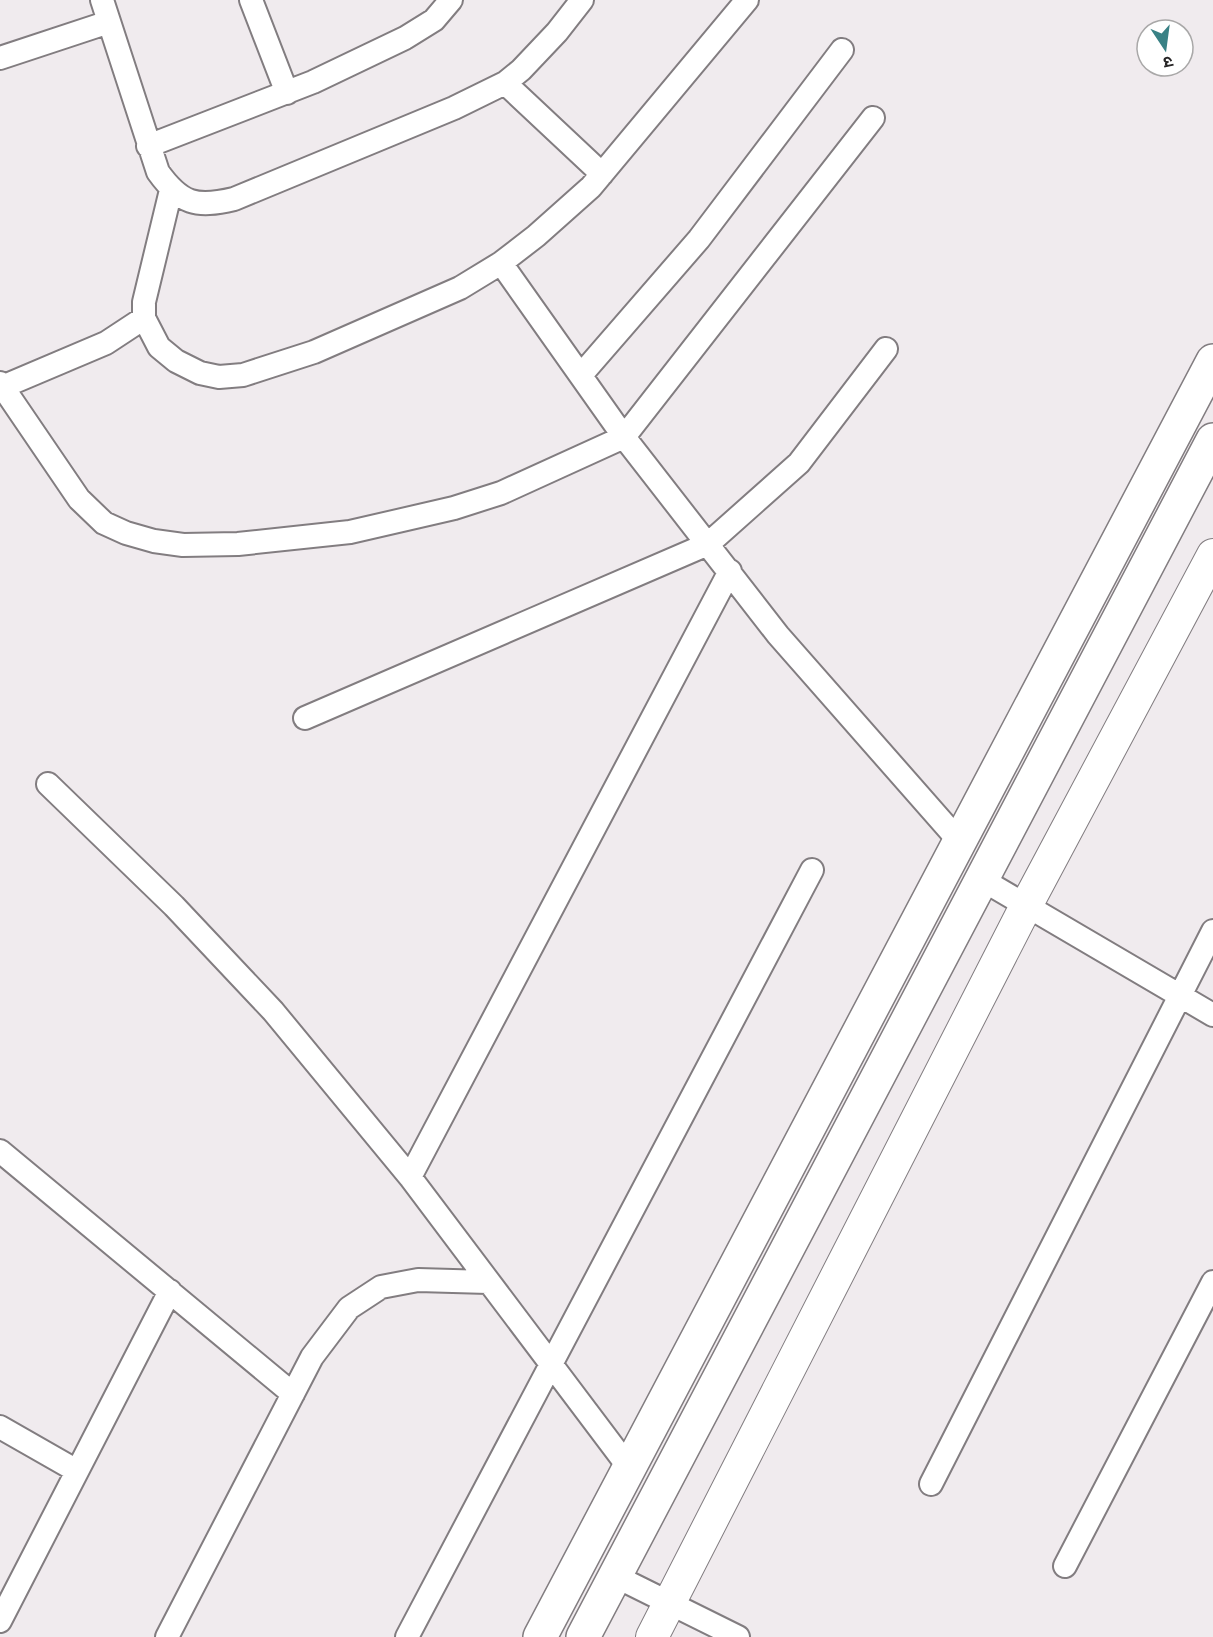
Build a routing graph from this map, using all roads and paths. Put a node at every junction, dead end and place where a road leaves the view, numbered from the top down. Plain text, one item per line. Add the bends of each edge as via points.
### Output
1 (102, 0) edge
2 (252, 0) edge
3 (451, 0) edge
4 (582, 0) edge
5 (747, 0) edge
6 (109, 22) junction
7 (842, 50) dead end
8 (0, 58) edge
9 (505, 83) junction
10 (287, 93) junction
11 (873, 118) dead end
12 (148, 146) junction
13 (602, 174) junction
14 (171, 190) junction
15 (501, 263) junction
16 (144, 318) junction
17 (886, 349) dead end
18 (1213, 361) edge
19 (581, 375) junction
20 (1, 385) edge
21 (624, 437) junction
22 (1213, 440) edge
23 (708, 544) junction
24 (1213, 555) edge
25 (730, 571) junction
26 (305, 718) dead end
27 (48, 784) dead end
28 (960, 842) junction
29 (812, 870) dead end
30 (981, 879) junction
31 (1026, 906) junction
32 (1213, 931) edge
33 (1179, 995) junction
34 (1213, 1015) edge
35 (0, 1151) edge
36 (410, 1177) junction
37 (489, 1282) junction
38 (1213, 1282) edge
39 (170, 1291) junction
40 (550, 1364) junction
41 (293, 1394) junction
42 (0, 1427) edge
43 (630, 1469) junction
44 (77, 1471) junction
45 (931, 1484) dead end
46 (1065, 1566) dead end
47 (615, 1576) junction
48 (9, 1581) edge
49 (670, 1604) junction
50 (0, 1621) edge
51 (176, 1634) edge
52 (407, 1637) edge
53 (540, 1637) edge
54 (584, 1637) edge
55 (652, 1637) edge
56 (738, 1637) edge

1 - 6 street
2 - 10 street
3 - 10 street via 434,20 405,38
4 - 9 street via 536,55
5 - 13 street
6 - 8 street
6 - 12 street
7 - 19 street via 699,239
9 - 13 street
9 - 14 street via 234,199 211,204 188,202
10 - 12 street
11 - 21 street
12 - 14 street via 158,172
13 - 15 street
14 - 16 street via 144,302
15 - 16 street via 460,288 388,321 314,352 243,375 209,375 176,361 159,347
15 - 19 street
16 - 20 street via 106,343
17 - 23 street via 799,463
18 - 28 main road
19 - 21 street
20 - 21 street via 79,499 104,523 154,541 183,545 238,544 350,532 454,508 501,493
21 - 23 street
22 - 30 main road
23 - 25 street
23 - 26 street
24 - 31 street
25 - 28 street via 778,635
25 - 36 street
27 - 36 street via 174,906 273,1011
28 - 43 main road
29 - 40 street
30 - 31 street
30 - 47 main road
31 - 33 street
31 - 49 street
32 - 33 street
33 - 34 street
33 - 45 street
35 - 39 street
36 - 37 street
37 - 40 street
37 - 41 street via 418,1280 381,1287 349,1308 312,1357
38 - 46 street
39 - 41 street
39 - 44 street
40 - 43 street
40 - 52 street
41 - 51 street
42 - 44 street
43 - 53 main road
44 - 48 street
47 - 49 street
47 - 54 main road
48 - 50 street
49 - 55 street
49 - 56 street

